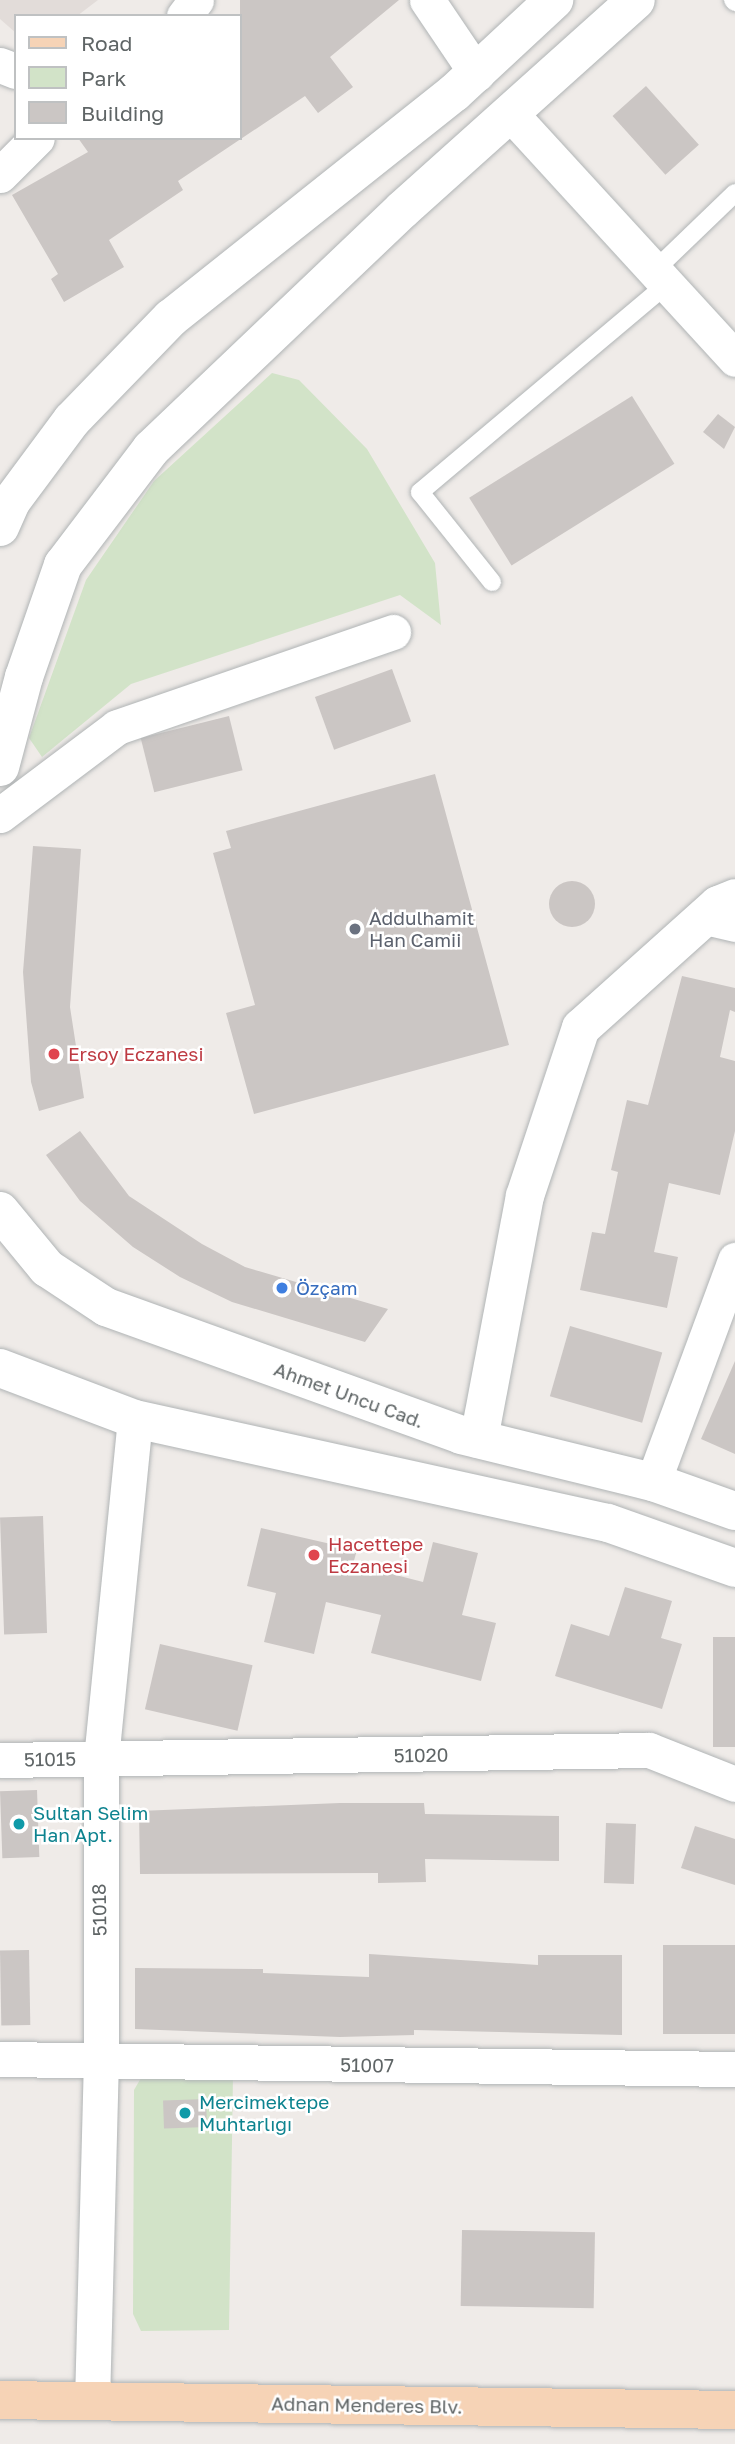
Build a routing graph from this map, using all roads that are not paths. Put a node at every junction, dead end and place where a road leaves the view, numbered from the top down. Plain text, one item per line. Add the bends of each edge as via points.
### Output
1 (427, 0) edge
2 (554, 0) edge
3 (636, 0) edge
4 (477, 74) junction
5 (509, 112) junction
6 (35, 140) edge
7 (0, 175) edge
8 (735, 193) edge
9 (661, 276) junction
10 (735, 359) edge
11 (4, 513) edge
12 (492, 582) dead end
13 (393, 632) dead end
14 (0, 767) edge
15 (0, 815) edge
16 (725, 913) edge
17 (0, 1212) edge
18 (735, 1260) edge
19 (0, 1368) edge
20 (135, 1419) junction
21 (479, 1439) junction
22 (653, 1482) junction
23 (735, 1511) edge
24 (735, 1568) edge
25 (101, 1759) junction
26 (0, 1760) edge
27 (735, 1784) edge
28 (0, 2059) edge
29 (101, 2061) junction
30 (735, 2069) edge
31 (0, 2400) edge
32 (92, 2402) junction
33 (724, 2409) edge

1 - 4 street
2 - 4 main road
3 - 5 main road
4 - 11 main road via 171,318 72,420
5 - 9 street
5 - 14 main road via 151,449 63,565 24,677
6 - 7 street
8 - 9 lane
9 - 10 street
9 - 12 lane via 420,492
13 - 15 street via 117,727
16 - 21 main road via 581,1028 525,1196
17 - 21 main road, Ahmet Uncu Cad. via 47,1268 106,1307
18 - 22 street
19 - 20 main road
20 - 24 main road via 608,1523
20 - 25 street, 51018
21 - 22 main road, Ahmet Uncu Cad.
22 - 23 main road, Ahmet Uncu Cad.
25 - 26 street, 51015
25 - 27 street, 51020 via 649,1751
25 - 29 street, 51018
28 - 29 street, 51007
29 - 30 street, 51007
29 - 32 street, 51018
31 - 32 main road, Adnan Menderes Blv.
32 - 33 main road, Adnan Menderes Blv.

